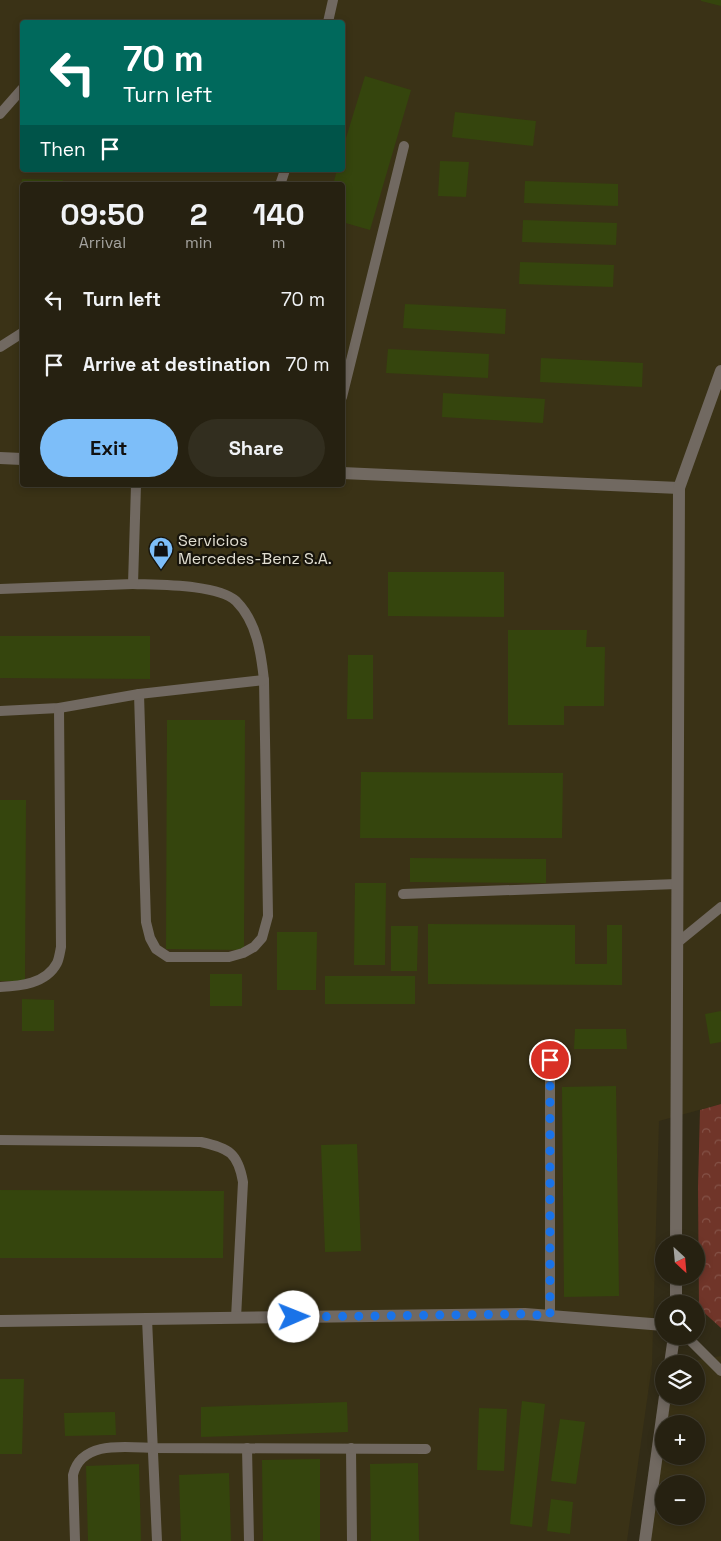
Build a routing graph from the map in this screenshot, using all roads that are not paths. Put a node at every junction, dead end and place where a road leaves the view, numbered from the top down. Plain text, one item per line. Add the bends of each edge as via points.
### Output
1 (333, 0) edge
2 (328, 20) edge
3 (20, 91) edge
4 (0, 114) edge
5 (404, 146) dead end
6 (20, 334) edge
7 (0, 347) edge
8 (721, 371) edge
9 (345, 386) edge
10 (0, 458) edge
11 (20, 459) edge
12 (345, 473) edge
13 (136, 487) edge
14 (679, 488) junction
15 (133, 584) junction
16 (0, 589) edge
17 (264, 680) junction
18 (140, 694) junction
19 (59, 708) junction
20 (0, 712) edge
21 (677, 884) junction
22 (403, 894) dead end
23 (721, 907) edge
24 (677, 942) junction
25 (0, 987) edge
26 (550, 1060) dead end
27 (0, 1140) edge
28 (676, 1235) edge
29 (550, 1316) junction
30 (236, 1318) junction
31 (147, 1319) junction
32 (0, 1321) edge
33 (655, 1324) edge
34 (695, 1345) edge
35 (721, 1371) edge
36 (664, 1405) edge
37 (152, 1448) junction
38 (247, 1448) junction
39 (351, 1448) junction
40 (426, 1448) dead end
41 (75, 1541) edge
42 (157, 1541) edge
43 (248, 1541) edge
44 (352, 1541) edge
45 (644, 1541) edge

1 - 2 lane
3 - 4 lane
5 - 9 lane
6 - 7 lane
8 - 14 street
10 - 11 street
12 - 14 street
13 - 15 lane
14 - 21 street
15 - 16 lane
15 - 17 lane via 192,587 218,592 235,600 255,632
17 - 18 lane
17 - 18 lane via 268,916 262,938 254,947 229,957 168,957 156,949 150,938 146,922
18 - 19 lane
19 - 20 lane
19 - 25 lane via 61,947 57,963 38,980
21 - 22 lane
21 - 24 street
23 - 24 lane
24 - 28 street
26 - 29 lane
27 - 30 lane via 201,1142 220,1146 231,1153 240,1166 243,1182
29 - 30 street
29 - 33 street
30 - 31 street
31 - 32 street
31 - 37 lane
34 - 35 lane
36 - 45 street
37 - 38 lane
37 - 41 lane via 113,1446 96,1450 75,1466
37 - 42 lane
38 - 39 lane
38 - 43 lane
39 - 40 lane
39 - 44 lane

